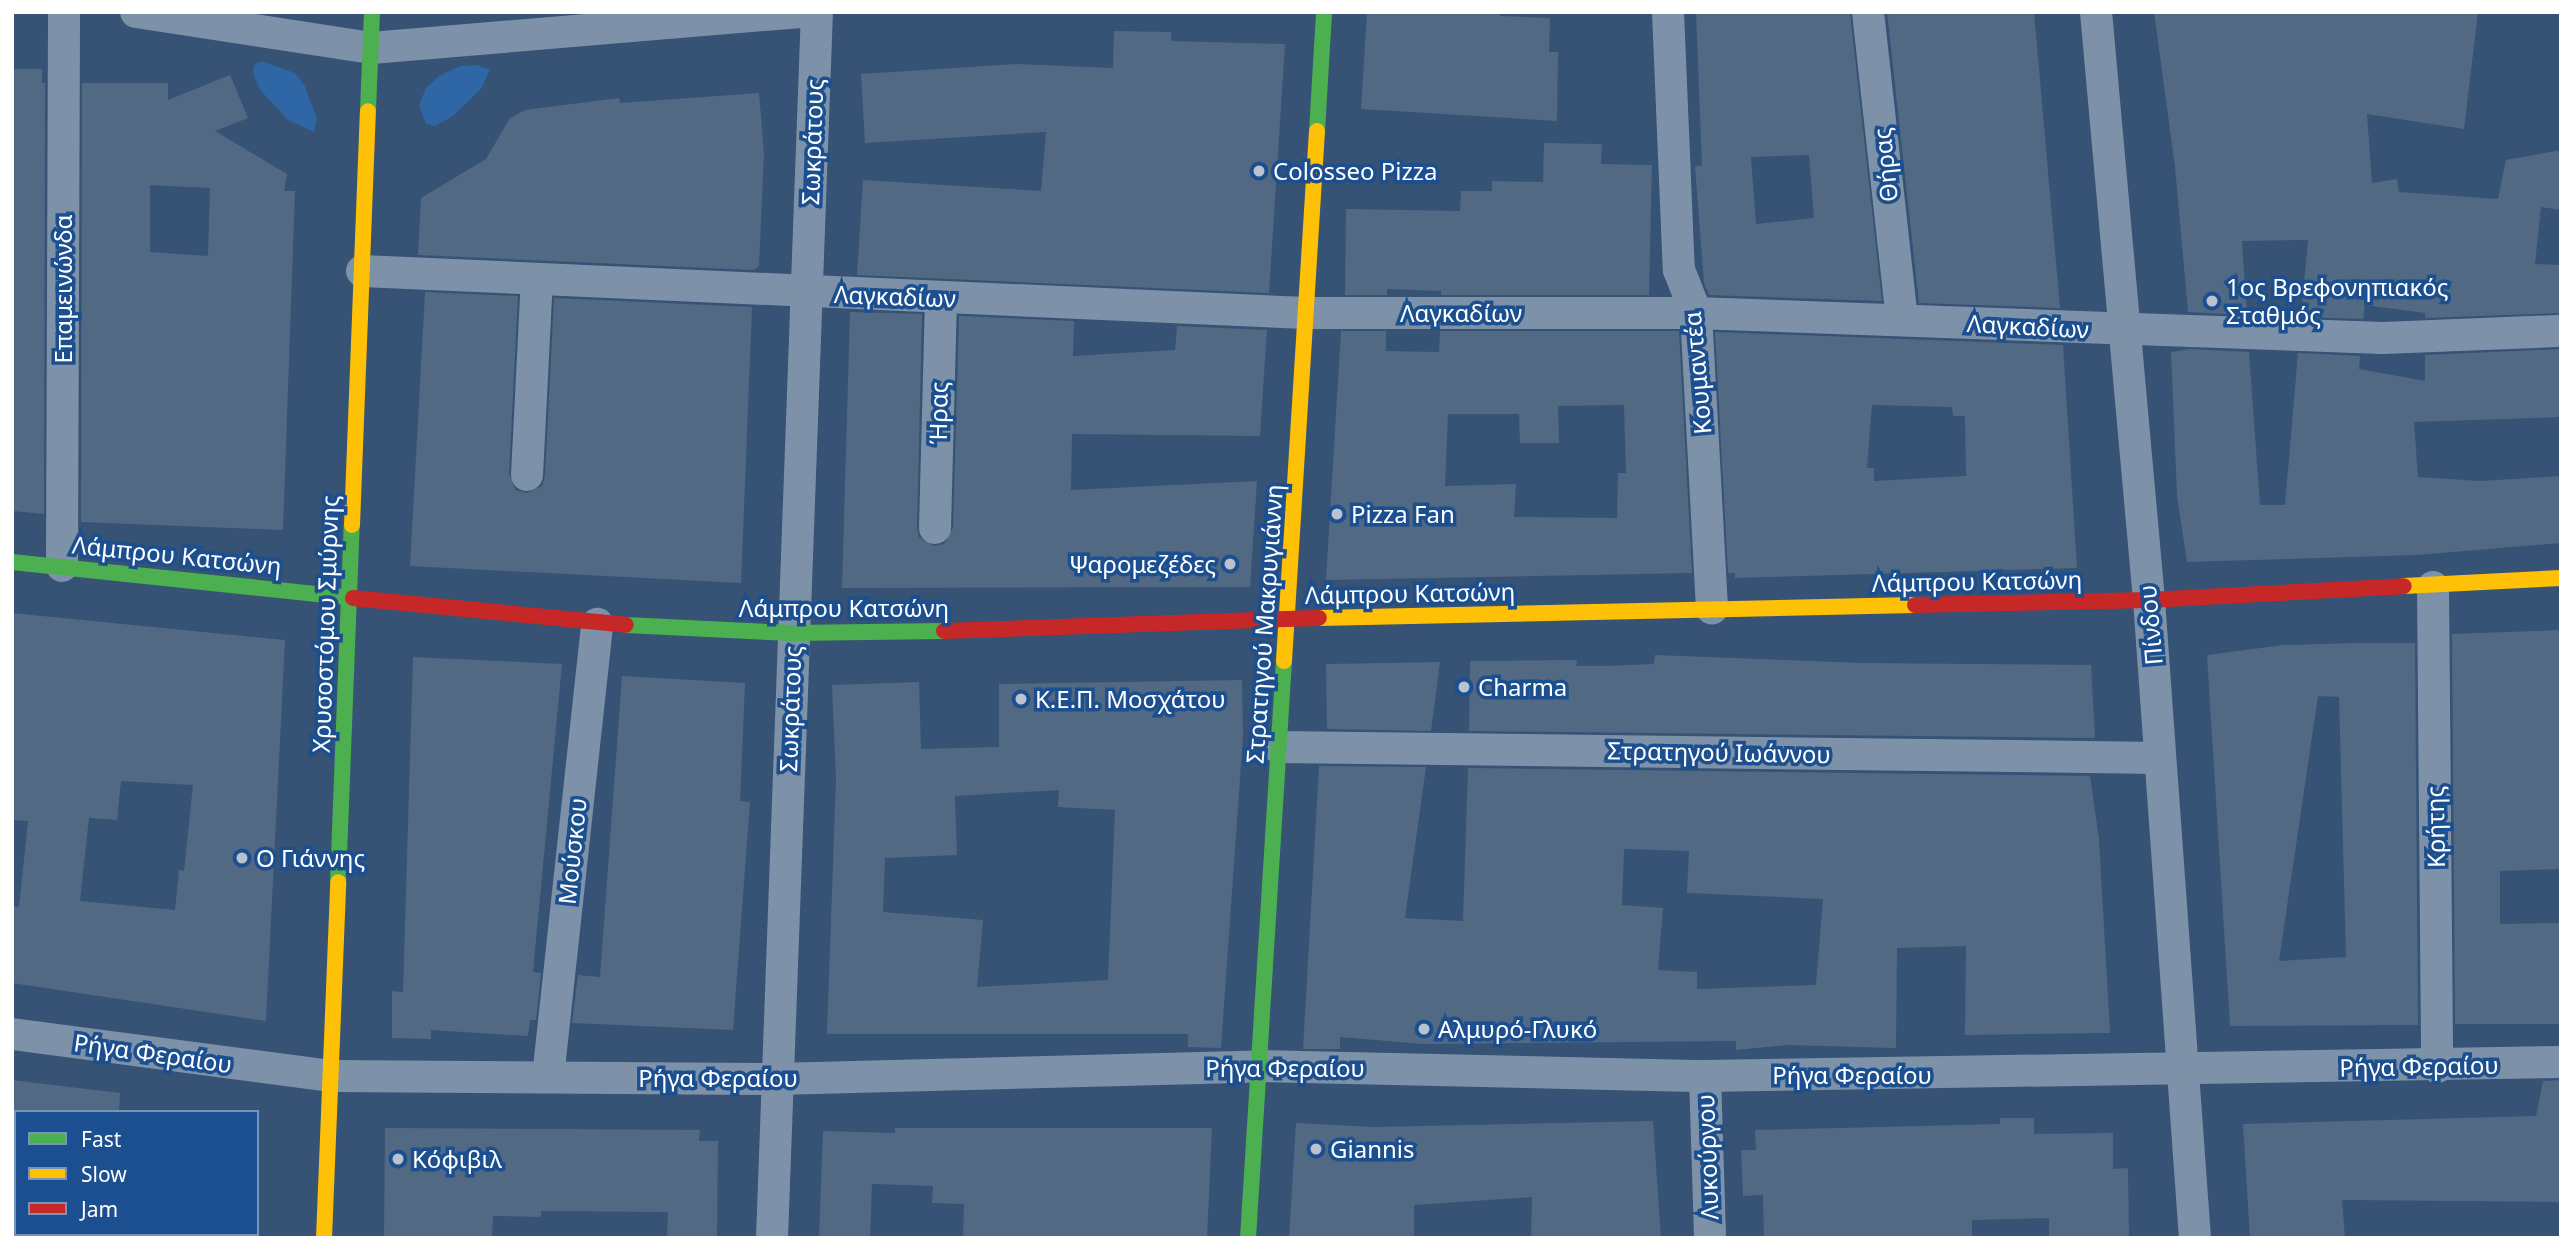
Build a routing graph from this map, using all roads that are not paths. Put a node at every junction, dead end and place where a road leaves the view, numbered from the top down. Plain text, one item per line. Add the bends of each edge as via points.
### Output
1 (64, 12) edge
2 (136, 12) edge
3 (372, 12) edge
4 (800, 12) edge
5 (817, 12) edge
6 (1324, 12) edge
7 (1668, 12) edge
8 (1868, 12) edge
9 (2096, 12) edge
10 (371, 48) junction
11 (362, 271) junction
12 (537, 279) junction
13 (806, 293) junction
14 (941, 298) junction
15 (1306, 313) junction
16 (1696, 313) junction
17 (1902, 318) junction
18 (2124, 331) junction
19 (2561, 331) edge
20 (527, 475) dead end
21 (935, 528) dead end
22 (12, 562) edge
23 (62, 566) junction
24 (2561, 578) edge
25 (2433, 587) junction
26 (349, 596) junction
27 (2149, 600) junction
28 (1712, 609) junction
29 (1288, 619) junction
30 (597, 624) junction
31 (792, 633) junction
32 (1278, 747) junction
33 (2160, 758) junction
34 (12, 1034) edge
35 (2561, 1062) edge
36 (1258, 1066) junction
37 (2437, 1067) junction
38 (2182, 1071) junction
39 (330, 1076) junction
40 (1705, 1076) junction
41 (548, 1077) junction
42 (776, 1079) junction
43 (324, 1238) edge
44 (772, 1238) edge
45 (1248, 1238) edge
46 (1710, 1238) edge
47 (2195, 1238) edge

1 - 23 street, Επαμεινώνδα
2 - 10 street
3 - 10 street, Χρυσοστόμου Σμύρνης
4 - 10 street
5 - 13 street, Σωκράτους
6 - 15 street, Στρατηγού Μακρυγιάννη
7 - 16 street, Κουμαντέα via 1679,270
8 - 17 street, Θήρας
9 - 18 street, Πίνδου
10 - 11 street, Χρυσοστόμου Σμύρνης
11 - 12 street, Λαγκαδίων
11 - 26 street, Χρυσοστόμου Σμύρνης
12 - 13 street, Λαγκαδίων
12 - 20 street
13 - 14 street, Λαγκαδίων
13 - 31 street, Σωκράτους
14 - 15 street, Λαγκαδίων
14 - 21 street, Ήρας
15 - 16 street, Λαγκαδίων
15 - 29 street, Στρατηγού Μακρυγιάννη
16 - 17 street, Λαγκαδίων
16 - 28 street, Κουμαντέα
17 - 18 street, Λαγκαδίων
18 - 19 street, Λαγκαδίων via 2383,338
18 - 27 street, Πίνδου
22 - 23 street, Λάμπρου Κατσώνη
23 - 26 street, Λάμπρου Κατσώνη
24 - 25 street, Λάμπρου Κατσώνη
25 - 27 street, Λάμπρου Κατσώνη
25 - 37 street, Κρήτης
26 - 30 street, Λάμπρου Κατσώνη
26 - 39 street, Χρυσοστόμου Σμύρνης
27 - 28 street, Λάμπρου Κατσώνη
27 - 33 street, Πίνδου
28 - 29 street, Λάμπρου Κατσώνη
29 - 31 street, Λάμπρου Κατσώνη via 1052,630
29 - 32 street, Στρατηγού Μακρυγιάννη
30 - 31 street, Λάμπρου Κατσώνη
30 - 41 street, Μούσκου
31 - 42 street, Σωκράτους
32 - 33 street, Στρατηγού Ιωάννου
32 - 36 street, Στρατηγού Μακρυγιάννη
33 - 38 street, Πίνδου
34 - 39 street, Ρήγα Φεραίου
35 - 37 street, Ρήγα Φεραίου
36 - 40 street, Ρήγα Φεραίου
36 - 42 street, Ρήγα Φεραίου
36 - 45 street, Στρατηγού Μακρυγιάννη
37 - 38 street, Ρήγα Φεραίου
38 - 40 street, Ρήγα Φεραίου
38 - 47 street, Πίνδου
39 - 41 street, Ρήγα Φεραίου
39 - 43 street, Χρυσοστόμου Σμύρνης
40 - 46 street, Λυκούργου
41 - 42 street, Ρήγα Φεραίου
42 - 44 street, Σωκράτους

